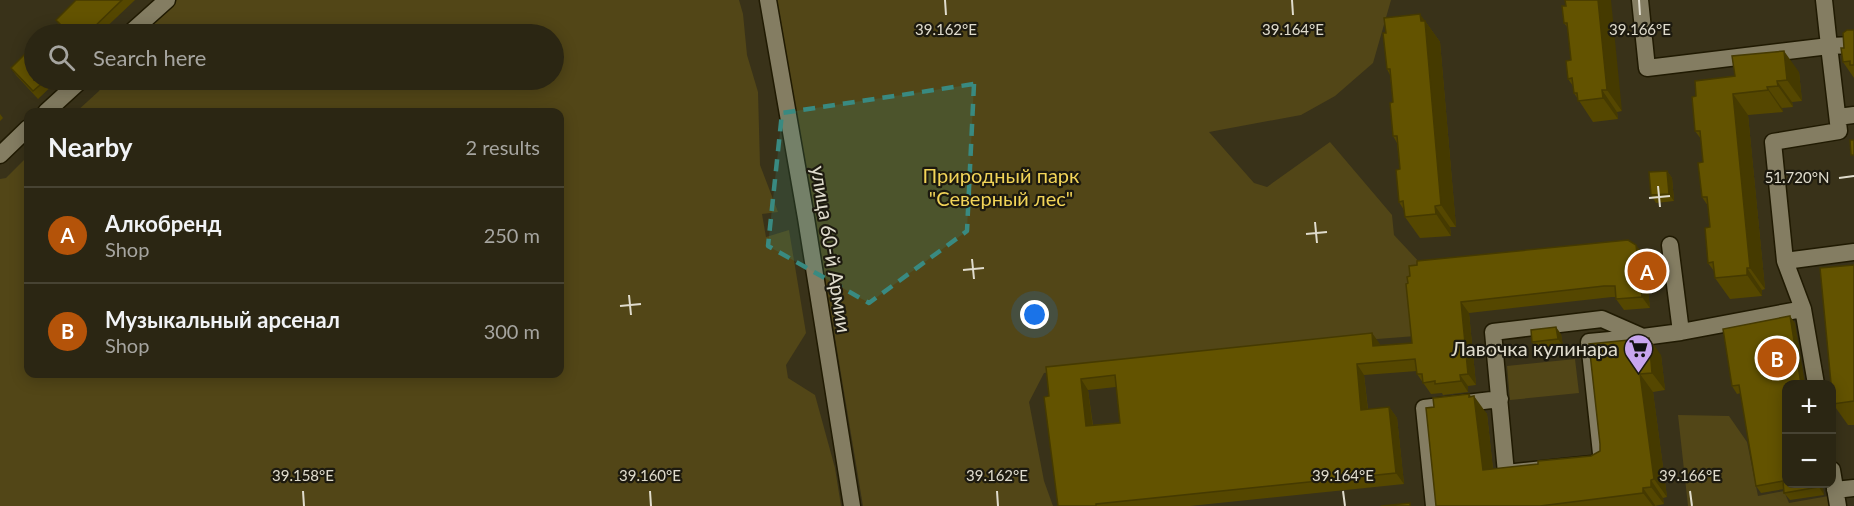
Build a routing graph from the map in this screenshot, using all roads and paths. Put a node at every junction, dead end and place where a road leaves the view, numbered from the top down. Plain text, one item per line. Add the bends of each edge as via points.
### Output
1 (166, 0) edge
2 (768, 0) edge
3 (1640, 0) edge
4 (1824, 0) edge
5 (140, 24) edge
6 (1854, 45) edge
7 (1829, 46) junction
8 (70, 90) edge
9 (50, 108) edge
10 (1846, 116) edge
11 (24, 132) edge
12 (0, 155) edge
13 (1670, 245) dead end
14 (1854, 252) edge
15 (1785, 261) junction
16 (1803, 309) junction
17 (1681, 332) junction
18 (1642, 337) junction
19 (1815, 380) edge
20 (1500, 399) junction
21 (1854, 488) edge
22 (1836, 498) edge
23 (852, 506) edge
24 (1434, 506) edge

1 - 5 street
2 - 23 street, улица 60-й Армии
3 - 7 street via 1647,68
4 - 7 street
6 - 7 street
7 - 10 street
8 - 9 street
10 - 15 street via 1839,131 1773,142
11 - 12 street
13 - 17 street
14 - 15 street
15 - 16 street
16 - 17 street
16 - 19 street
17 - 18 street
18 - 20 street via 1602,319 1493,332
18 - 20 street via 1589,342 1602,463 1506,473
20 - 24 street via 1424,408
21 - 22 street

